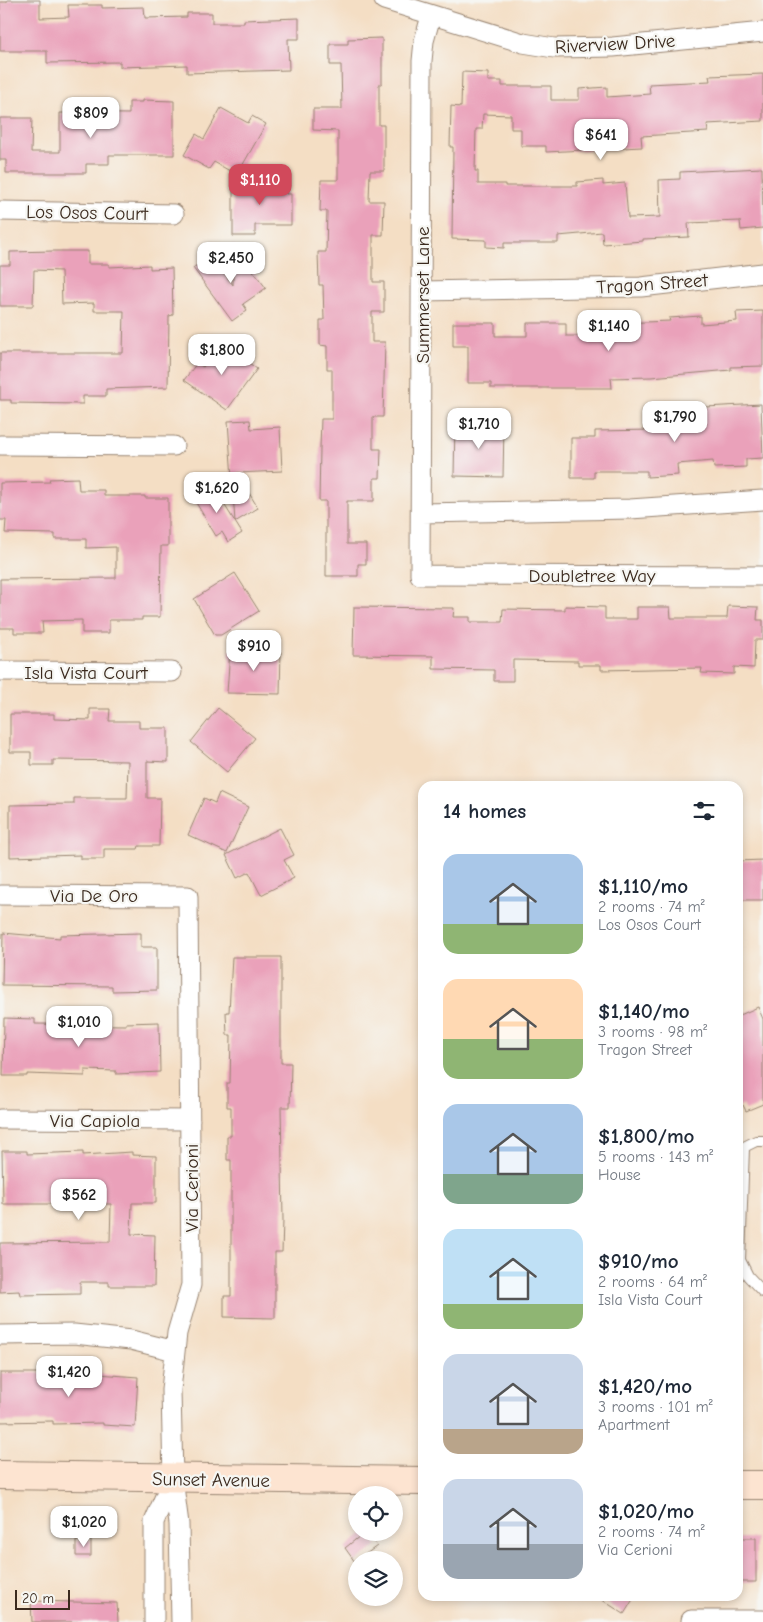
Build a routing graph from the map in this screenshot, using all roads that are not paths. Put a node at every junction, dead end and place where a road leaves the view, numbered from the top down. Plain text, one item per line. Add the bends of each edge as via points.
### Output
1 (384, 0) edge
2 (431, 16) junction
3 (763, 32) edge
4 (0, 211) edge
5 (174, 214) dead end
6 (763, 273) edge
7 (422, 291) junction
8 (0, 445) edge
9 (174, 446) dead end
10 (763, 500) edge
11 (421, 513) junction
12 (420, 575) joint
13 (763, 576) edge
14 (0, 671) edge
15 (172, 672) dead end
16 (0, 895) edge
17 (188, 896) joint
18 (0, 1119) edge
19 (190, 1120) junction
20 (763, 1141) edge
21 (743, 1175) edge
22 (743, 1266) edge
23 (763, 1292) edge
24 (0, 1335) edge
25 (175, 1351) junction
26 (0, 1475) edge
27 (173, 1479) junction
28 (418, 1481) edge
29 (743, 1485) edge
30 (763, 1485) edge
31 (763, 1620) edge
32 (691, 1621) edge
33 (154, 1622) edge
34 (181, 1622) edge

1 - 2 street, Riverview Drive
2 - 3 street, Riverview Drive via 523,43 554,48 613,47
2 - 7 street, Summerset Lane via 422,60
4 - 5 street, Los Osos Court
6 - 7 street, Tragon Street via 641,287
7 - 11 street, Summerset Lane
8 - 9 street
10 - 11 street via 630,509
11 - 12 street, Summerset Lane
12 - 13 street, Doubletree Way
14 - 15 street, Isla Vista Court
16 - 17 street, Via De Oro
17 - 19 street, Via Cerioni
18 - 19 street, Via Capiola
19 - 25 street, Via Cerioni via 191,1285
20 - 21 lane via 744,1147
22 - 23 lane
24 - 25 street via 74,1334 131,1340
25 - 27 street, Via Cerioni via 171,1390
26 - 27 main road, Sunset Avenue
27 - 28 main road, Sunset Avenue
27 - 33 street, Via Cerioni via 154,1522
27 - 34 street, Via Cerioni via 179,1524
29 - 30 main road
31 - 32 street

